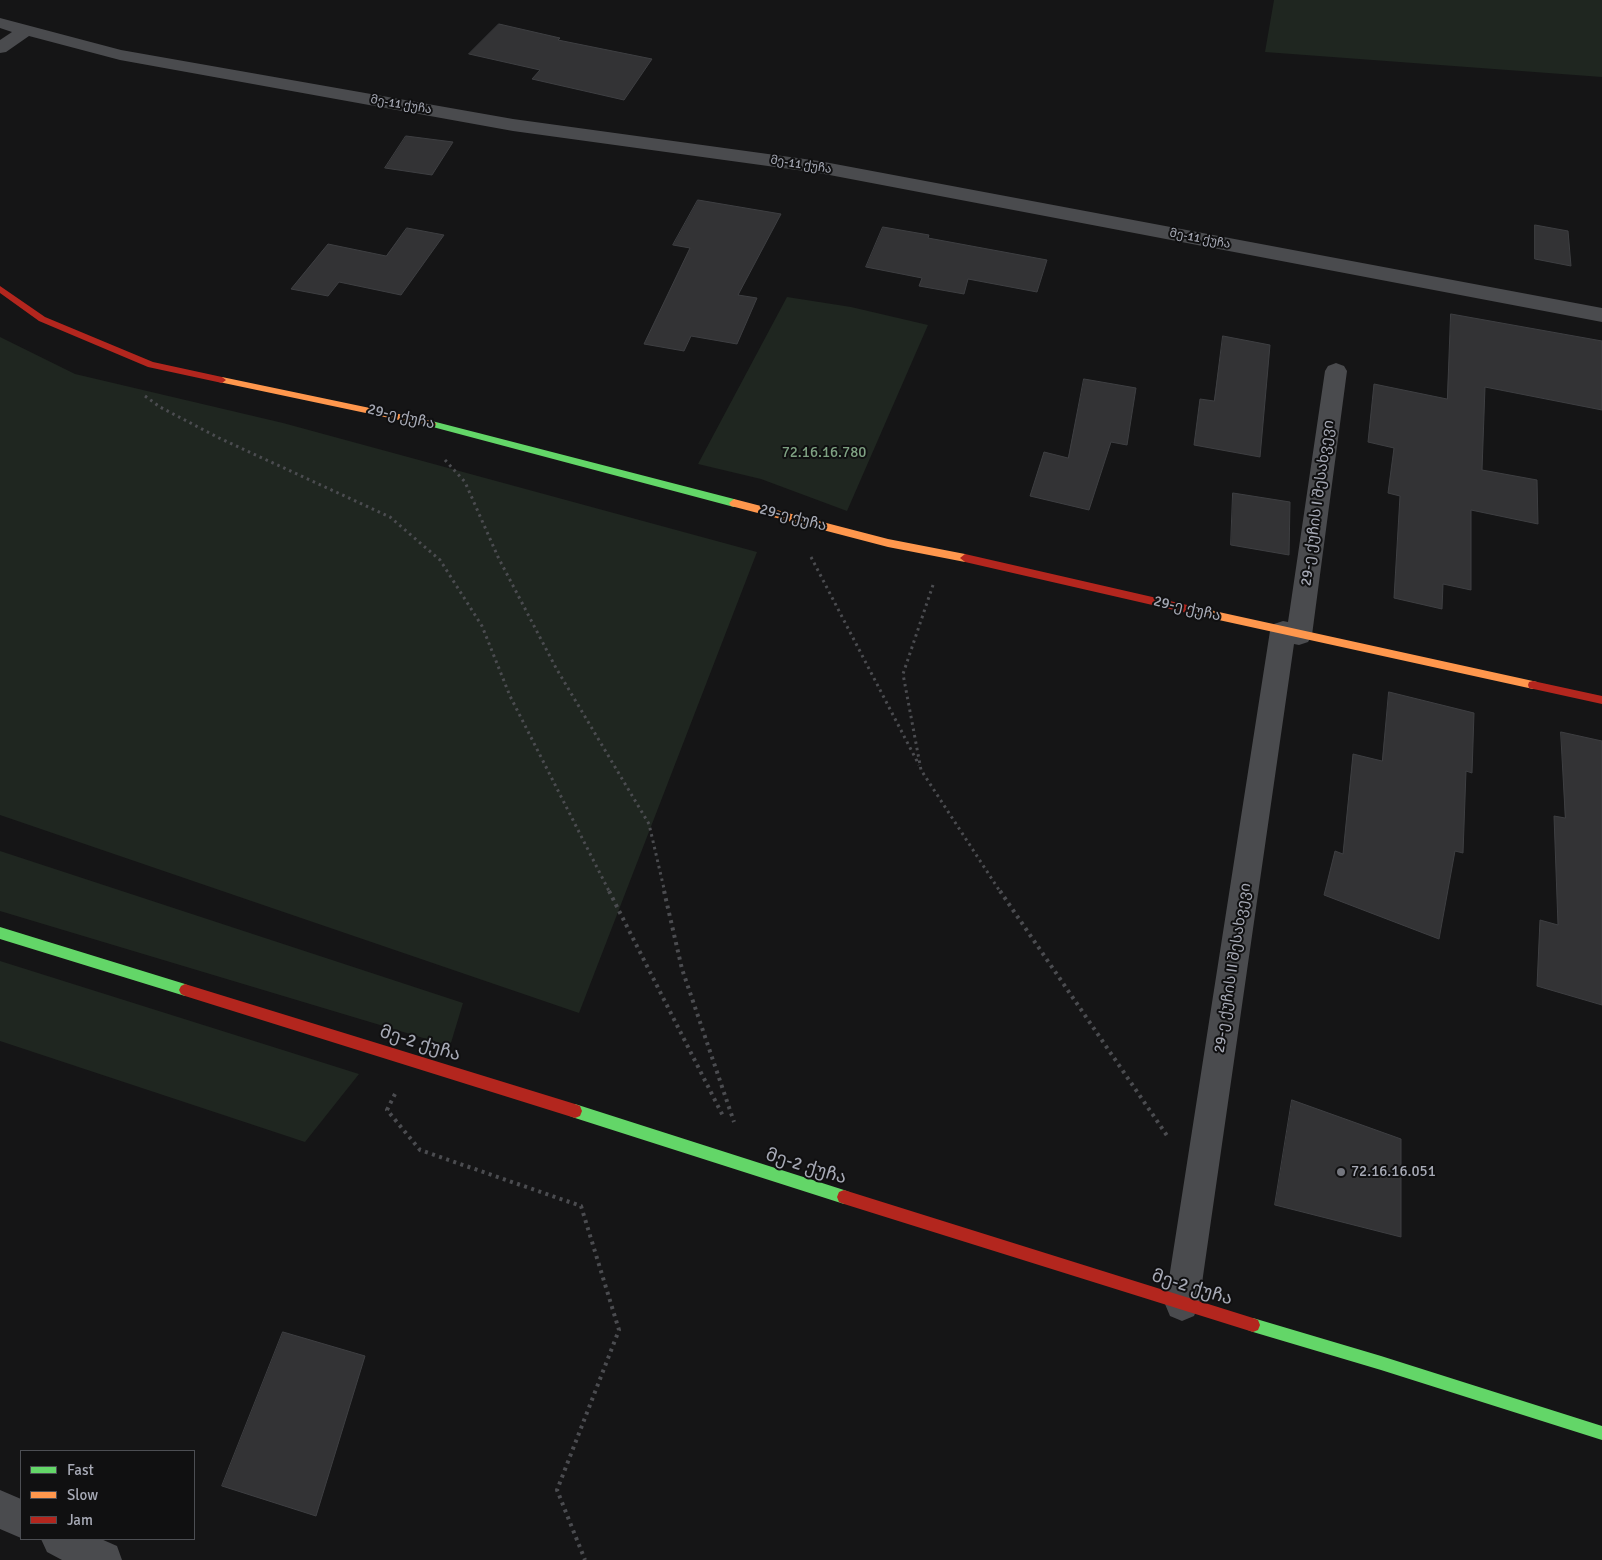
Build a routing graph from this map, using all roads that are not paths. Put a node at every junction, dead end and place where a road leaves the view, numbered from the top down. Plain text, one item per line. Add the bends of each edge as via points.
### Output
1 (0, 23) edge
2 (26, 30) junction
3 (0, 48) edge
4 (0, 290) edge
5 (1602, 315) edge
6 (1336, 371) dead end
7 (1291, 633) junction
8 (1602, 700) edge
9 (0, 933) edge
10 (1182, 1304) junction
11 (1602, 1433) edge
12 (0, 1509) edge
13 (20, 1519) edge
14 (62, 1540) edge
15 (103, 1560) edge

1 - 2 street, მე-11 ქუჩა
2 - 3 street
2 - 5 street, მე-11 ქუჩა via 120,55 513,125 819,167
4 - 7 street, 29-ე ქუჩა via 42,318 151,365 410,418 888,543 952,554
6 - 7 street, 29-ე ქუჩის I შესახვევი
7 - 8 street, 29-ე ქუჩა
7 - 10 street, 29-ე ქუჩის II შესახვევი
9 - 10 street, მე-2 ქუჩა
10 - 11 street, მე-2 ქუჩა
12 - 13 street
14 - 15 street

